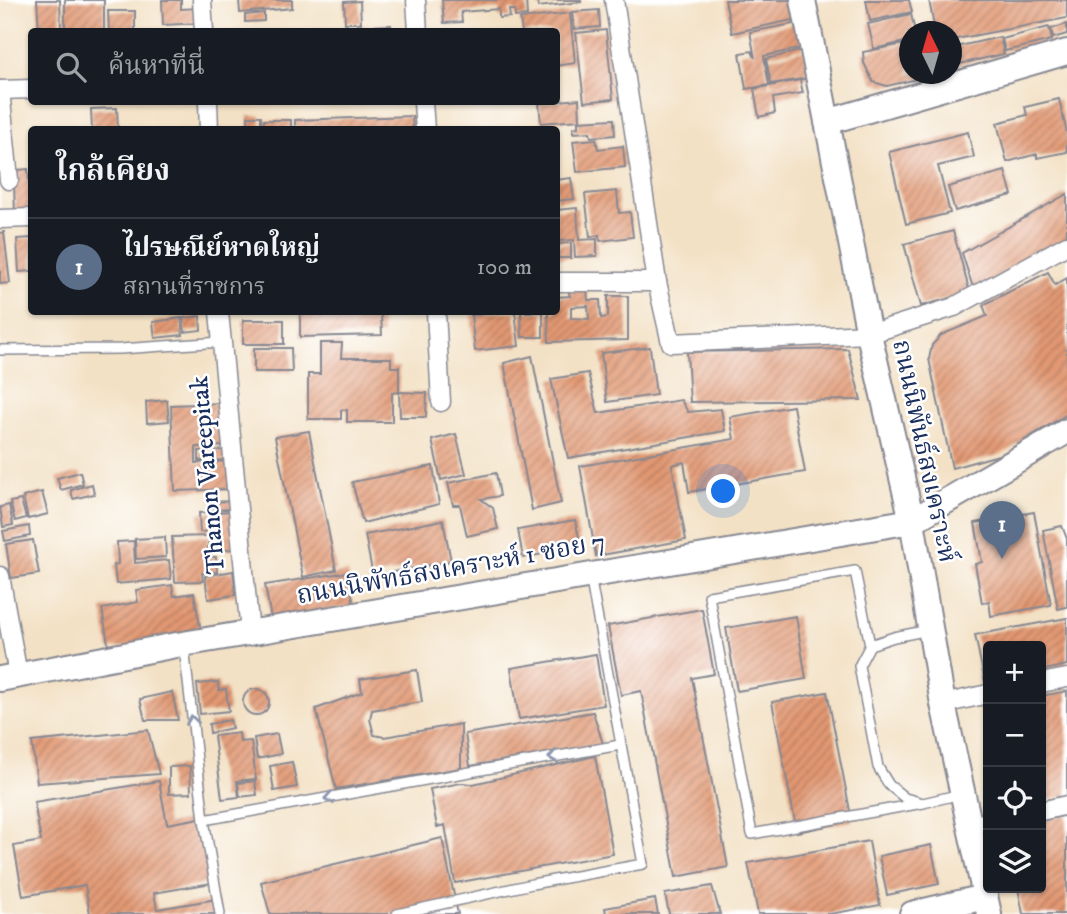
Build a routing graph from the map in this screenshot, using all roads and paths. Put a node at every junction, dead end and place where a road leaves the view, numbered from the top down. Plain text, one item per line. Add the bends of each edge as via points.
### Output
1 (202, 0) edge
2 (416, 0) edge
3 (614, 0) edge
4 (803, 0) edge
5 (204, 28) edge
6 (418, 28) edge
7 (1067, 52) edge
8 (28, 89) edge
9 (0, 90) edge
10 (208, 105) edge
11 (423, 105) edge
12 (827, 122) junction
13 (209, 126) edge
14 (425, 126) edge
15 (9, 180) dead end
16 (28, 218) edge
17 (0, 219) edge
18 (1067, 245) edge
19 (560, 282) edge
20 (657, 282) junction
21 (219, 315) edge
22 (436, 315) edge
23 (869, 334) junction
24 (222, 342) junction
25 (0, 350) edge
26 (441, 402) dead end
27 (1067, 431) edge
28 (912, 521) junction
29 (0, 576) edge
30 (590, 576) junction
31 (930, 630) junction
32 (250, 633) junction
33 (183, 644) junction
34 (870, 645) junction
35 (9, 677) edge
36 (1067, 678) edge
37 (1046, 682) edge
38 (983, 695) edge
39 (943, 704) junction
40 (620, 745) junction
41 (963, 793) junction
42 (923, 803) junction
43 (1067, 805) edge
44 (1046, 810) edge
45 (204, 820) junction
46 (979, 824) edge
47 (987, 905) edge
48 (220, 914) edge
49 (397, 914) edge
50 (912, 914) edge

1 - 5 street
2 - 6 street
3 - 20 street
4 - 12 street, ถนนนิพันธ์สงเคราะห์
7 - 12 street
8 - 9 street
9 - 15 street
10 - 13 street
11 - 14 street
12 - 23 street, ถนนนิพันธ์สงเคราะห์
16 - 17 street
18 - 23 street via 954,307
19 - 20 street
20 - 23 street via 671,343
21 - 24 street, Thanon Vareepitak
22 - 26 street
23 - 28 street, ถนนนิพันธ์สงเคราะห์
24 - 25 lane
24 - 32 street, Thanon Vareepitak
27 - 28 street
28 - 30 street, ถนนนิพัทธ์สงเคราะห์ 1 ซอย 7
28 - 31 street, ถนนนิพันธ์สงเคราะห์
29 - 35 street
30 - 32 street, ถนนนิพัทธ์สงเคราะห์ 1 ซอย 7
30 - 40 lane
31 - 34 lane
31 - 39 street, ถนนนิพันธ์สงเคราะห์
32 - 33 street, ถนนนิพัทธ์สงเคราะห์ 1 ซอย 7
33 - 35 street, ถนนนิพัทธ์สงเคราะห์ 1 ซอย 7
45 -> 33 lane
34 - 42 lane via 859,666 878,767 905,798
34 - 42 lane via 855,571 709,596 752,834
36 - 37 street
38 - 39 street
39 - 41 street, ถนนนิพันธ์สงเคราะห์
40 -> 45 lane
40 - 49 lane via 643,864
41 - 42 lane
41 - 46 street, ถนนนิพันธ์สงเคราะห์
43 - 44 street
45 - 48 lane
46 - 47 street, ถนนนิพันธ์สงเคราะห์
47 - 50 street

